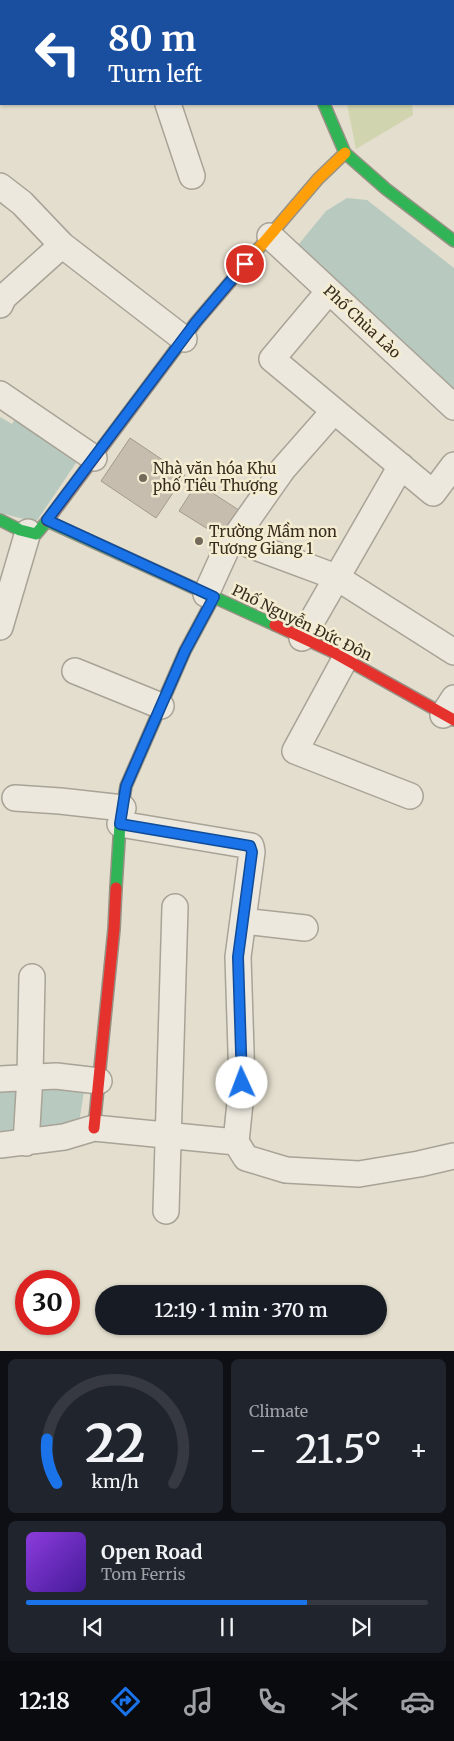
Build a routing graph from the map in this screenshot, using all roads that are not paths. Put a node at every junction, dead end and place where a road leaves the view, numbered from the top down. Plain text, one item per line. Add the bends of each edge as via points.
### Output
1 (168, 105) edge
2 (324, 105) edge
3 (345, 153) junction
4 (192, 176) dead end
5 (0, 186) edge
6 (270, 236) junction
7 (454, 241) edge
8 (62, 245) junction
9 (329, 292) junction
10 (0, 305) edge
11 (184, 339) junction
12 (0, 394) edge
13 (454, 407) edge
14 (334, 410) junction
15 (94, 458) junction
16 (454, 465) edge
17 (401, 466) junction
18 (0, 520) edge
19 (37, 526) junction
20 (234, 539) junction
21 (336, 578) junction
22 (210, 596) junction
23 (0, 627) edge
24 (302, 638) junction
25 (454, 652) edge
26 (345, 659) junction
27 (75, 672) dead end
28 (161, 706) junction
29 (451, 711) edge
30 (410, 796) dead end
31 (15, 798) dead end
32 (122, 816) junction
33 (174, 906) dead end
34 (243, 921) junction
35 (305, 928) dead end
36 (32, 977) dead end
37 (30, 1076) junction
38 (0, 1079) edge
39 (99, 1081) junction
40 (94, 1128) junction
41 (168, 1136) junction
42 (27, 1139) junction
43 (236, 1142) junction
44 (0, 1145) edge
45 (454, 1156) edge
46 (166, 1211) dead end

1 - 4 street
2 - 3 street
3 - 6 street via 318,179
3 - 7 street
5 - 8 street via 22,202
6 - 9 street, Phố Chùa Lào
6 - 11 street
8 - 10 street
8 - 11 street
9 - 13 street, Phố Chùa Lào
9 - 14 street via 272,359
11 - 15 street
12 - 15 street
14 - 17 street
14 - 20 street via 283,469
15 - 19 street
16 - 17 street via 433,493
17 - 21 street
18 - 19 street, Phố Nguyễn Đức Đôn via 20,530
19 - 22 street, Phố Nguyễn Đức Đôn
19 - 23 street
20 - 21 street
20 - 22 street via 226,550
21 - 24 street
21 - 25 street
22 - 24 street, Phố Nguyễn Đức Đôn
22 - 28 street
24 - 26 street, Phố Nguyễn Đức Đôn
26 - 29 street, Phố Nguyễn Đức Đôn
26 - 30 street via 296,751
27 - 28 street
28 - 32 street via 126,786
31 - 32 street via 60,801
32 - 34 street via 250,846 252,852
32 - 39 street
33 - 41 street
34 - 35 street
34 - 43 street via 238,957 242,1083
36 - 37 street
37 - 38 street
37 - 39 street
37 - 42 street
39 - 40 street
40 - 41 street
40 - 42 street via 64,1137
41 - 43 street
41 - 46 street
42 - 44 street
43 - 45 street via 246,1158 286,1170 359,1174

